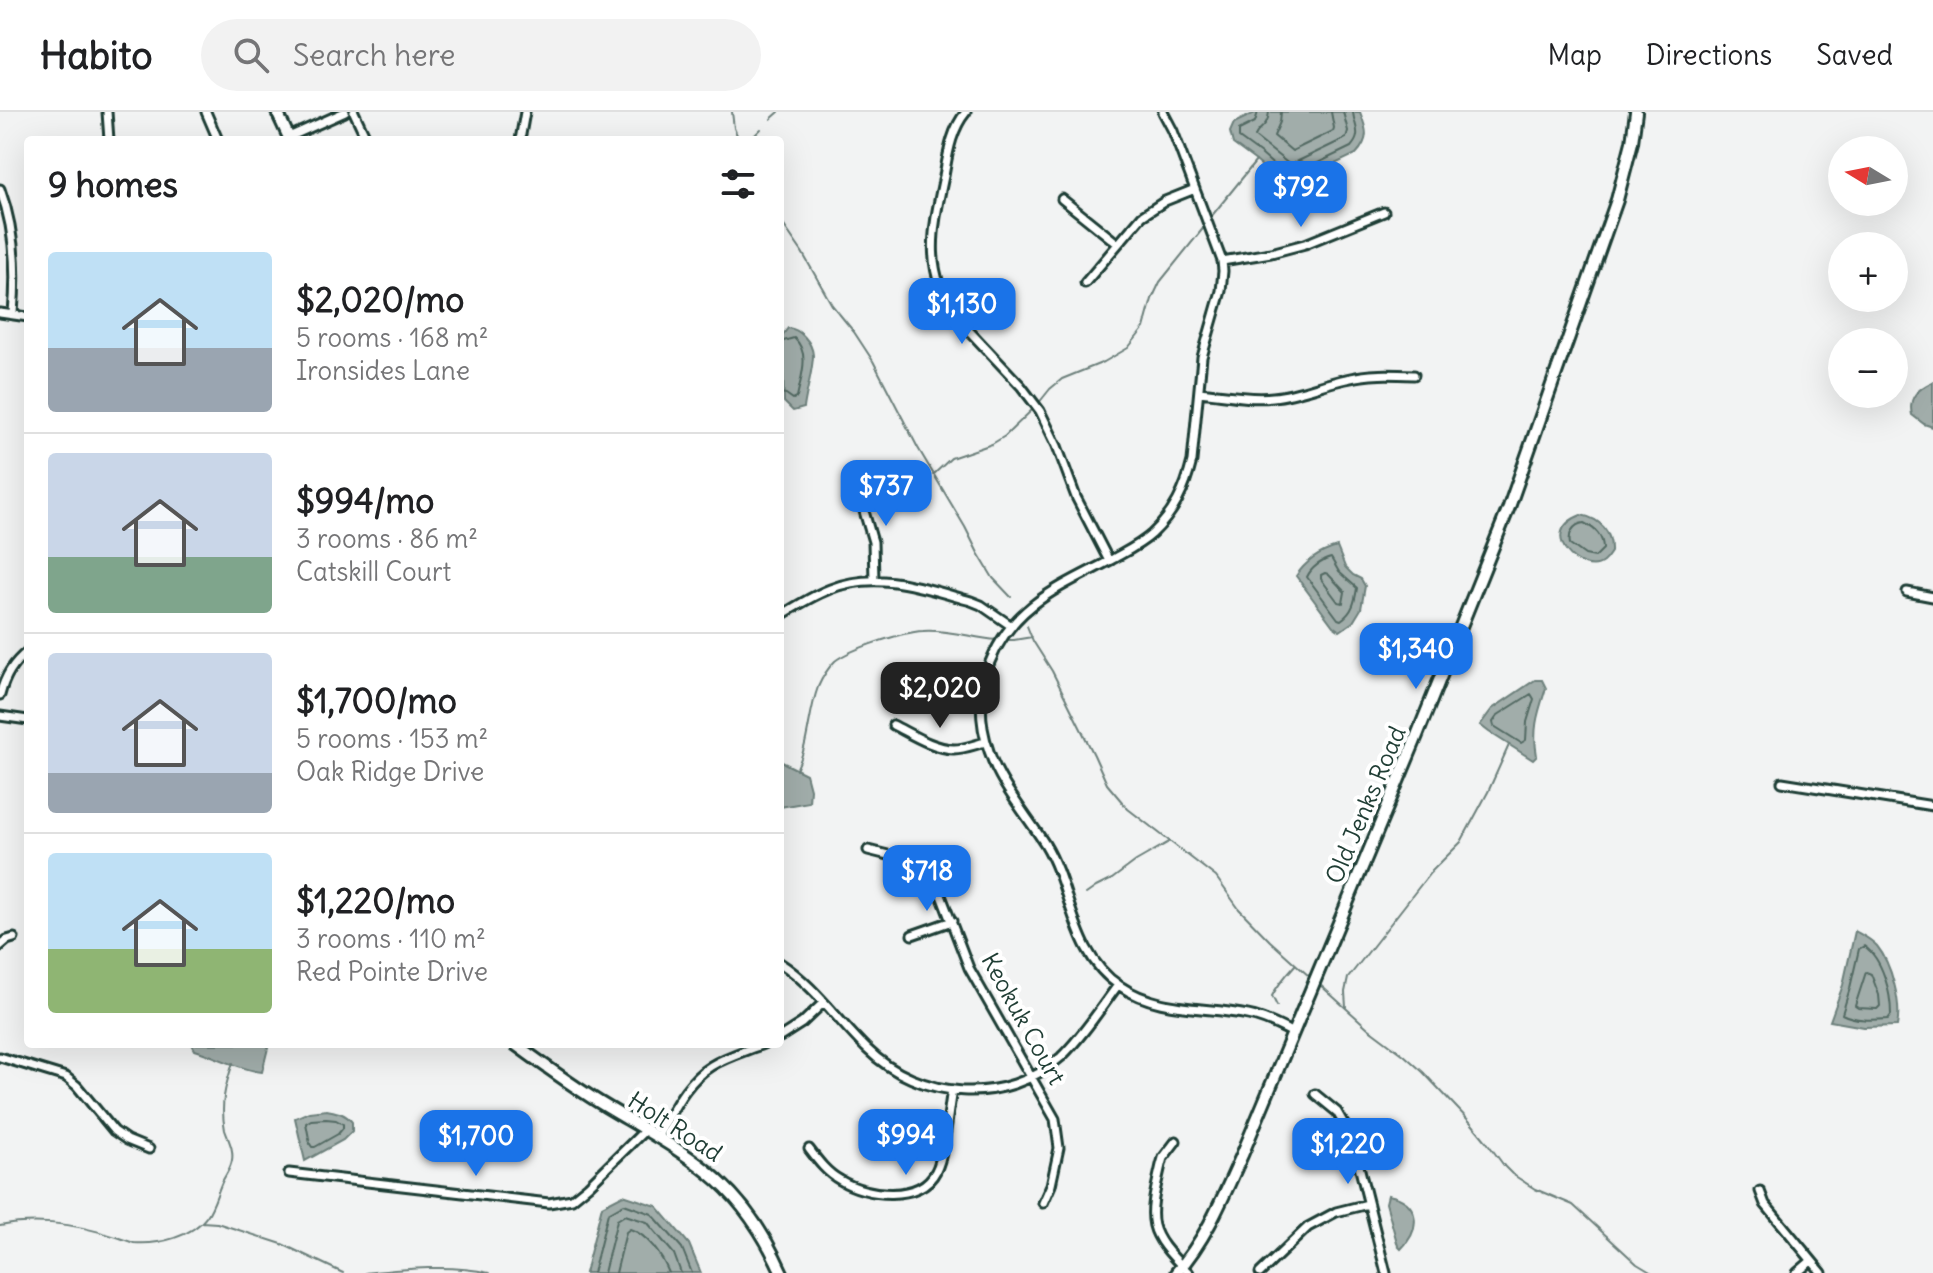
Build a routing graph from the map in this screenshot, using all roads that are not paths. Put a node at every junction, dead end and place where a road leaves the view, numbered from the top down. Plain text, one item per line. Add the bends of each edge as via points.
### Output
1 (107, 112) edge
2 (206, 112) edge
3 (277, 112) edge
4 (345, 112) edge
5 (354, 112) edge
6 (525, 112) edge
7 (966, 112) edge
8 (1163, 112) edge
9 (1636, 112) edge
10 (109, 136) edge
11 (216, 136) edge
12 (288, 136) edge
13 (295, 136) edge
14 (365, 136) edge
15 (521, 136) edge
16 (0, 189) edge
17 (1195, 189) junction
18 (1062, 199) dead end
19 (1384, 212) dead end
20 (1118, 244) junction
21 (1222, 261) junction
22 (1085, 283) dead end
23 (0, 313) edge
24 (13, 313) junction
25 (24, 316) edge
26 (1414, 375) dead end
27 (1199, 392) junction
28 (861, 478) dead end
29 (1109, 561) junction
30 (874, 580) junction
31 (1907, 592) dead end
32 (1933, 597) edge
33 (784, 614) edge
34 (1010, 625) junction
35 (24, 655) edge
36 (0, 695) edge
37 (0, 716) edge
38 (24, 719) edge
39 (893, 725) dead end
40 (986, 742) junction
41 (1782, 782) dead end
42 (1933, 806) edge
43 (868, 850) dead end
44 (952, 921) junction
45 (912, 935) dead end
46 (14, 938) dead end
47 (0, 946) edge
48 (784, 966) edge
49 (1118, 985) junction
50 (823, 1003) junction
51 (1293, 1033) junction
52 (784, 1034) edge
53 (520, 1048) edge
54 (753, 1048) edge
55 (0, 1057) edge
56 (1032, 1077) junction
57 (952, 1090) junction
58 (1315, 1094) dead end
59 (646, 1129) junction
60 (658, 1136) junction
61 (1176, 1141) dead end
62 (149, 1149) dead end
63 (809, 1149) dead end
64 (289, 1173) dead end
65 (1760, 1191) dead end
66 (1043, 1203) dead end
67 (1368, 1204) junction
68 (1811, 1261) junction
69 (1182, 1271) edge
70 (782, 1273) edge
71 (1260, 1273) edge
72 (1386, 1273) edge
73 (1797, 1273) edge
74 (1822, 1273) edge

1 - 10 street
2 - 11 street
3 - 12 street
4 - 13 street
5 - 14 street
6 - 15 street
7 - 29 street via 950,145 934,223 937,279 958,319 1040,411
8 - 17 street
9 - 51 street, Old Jenks Road via 1617,200 1509,507
16 - 24 street via 13,240
17 - 20 street via 1153,208
17 - 21 street
18 - 20 street
19 - 21 street via 1305,244
20 - 22 street
21 - 27 street via 1221,291 1204,343
23 - 24 street
24 - 25 street
26 - 27 street via 1356,377 1272,398
27 - 29 street via 1192,461 1183,491 1150,536
28 - 30 street
29 - 34 street via 1045,596
30 - 33 street via 831,588
30 - 34 street via 971,601
31 - 32 street
34 - 40 street via 983,684
35 - 36 street
37 - 38 street
39 - 40 street via 949,749
40 - 49 street via 1047,847 1084,946
41 - 42 street
43 - 44 street, Keokuk Court via 905,861 927,875
44 - 45 street
44 - 56 street, Keokuk Court via 969,968
46 - 47 street
48 - 50 street
49 - 51 street via 1151,1002 1245,1014
49 - 56 street via 1074,1043
50 - 52 street
50 - 57 street via 893,1070
51 - 69 street, Old Jenks Road via 1212,1221
53 - 59 street, Holt Road
54 - 60 street via 701,1073
55 - 62 street via 66,1077 114,1131
56 - 57 street via 997,1089
56 - 66 street, Keokuk Court via 1055,1119 1059,1139
57 - 63 street via 940,1162 917,1190 893,1193 851,1186 831,1174
58 - 67 street via 1348,1128
59 - 60 street, Holt Road
59 - 64 street via 572,1199 549,1203
60 - 70 street, Holt Road via 737,1199 768,1242
61 - 69 street via 1163,1158 1152,1217 1156,1234
65 - 68 street
67 - 71 street via 1308,1227
67 - 72 street
68 - 73 street
68 - 74 street

